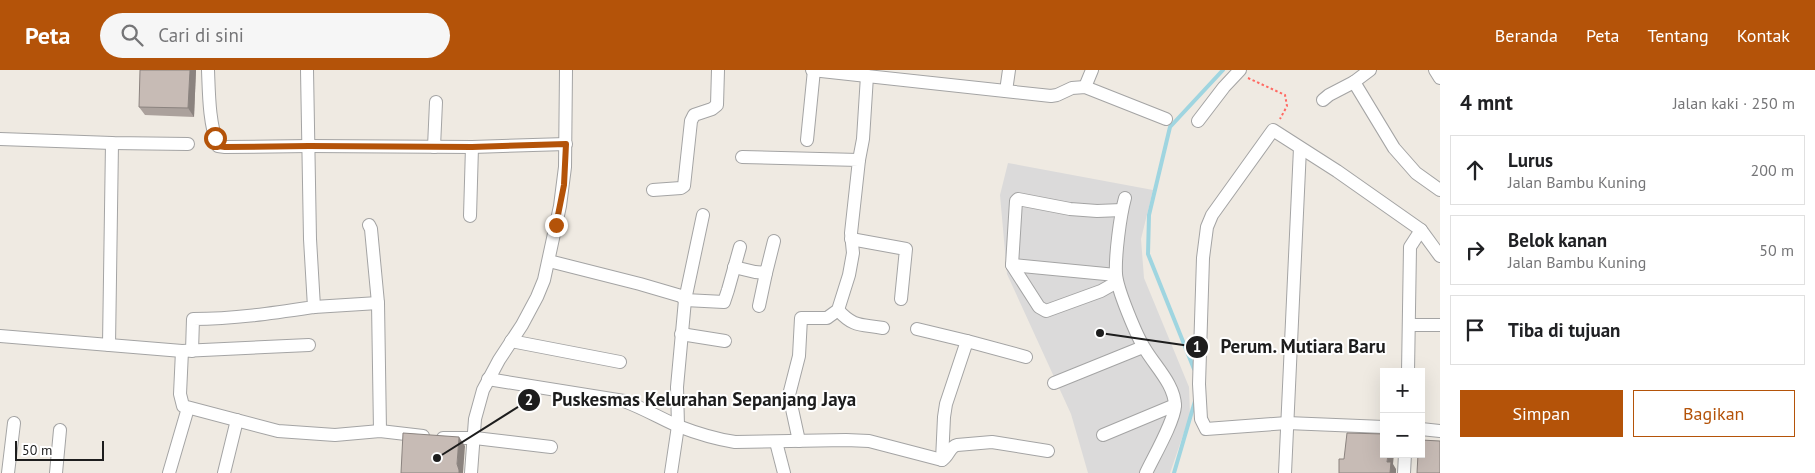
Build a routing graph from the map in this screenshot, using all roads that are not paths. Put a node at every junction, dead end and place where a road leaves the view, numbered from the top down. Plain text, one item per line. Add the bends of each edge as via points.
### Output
1 (208, 70) edge
2 (307, 70) edge
3 (566, 70) edge
4 (718, 70) edge
5 (813, 70) edge
6 (1009, 70) edge
7 (1092, 70) edge
8 (1370, 70) edge
9 (1435, 70) edge
10 (1238, 71) edge
11 (862, 74) edge
12 (919, 76) edge
13 (1440, 78) edge
14 (1354, 82) junction
15 (1086, 87) junction
16 (1006, 91) junction
17 (1323, 100) dead end
18 (436, 102) dead end
19 (1166, 118) dead end
20 (1198, 121) dead end
21 (0, 139) edge
22 (807, 140) dead end
23 (112, 143) junction
24 (188, 144) dead end
25 (566, 144) junction
26 (309, 146) junction
27 (434, 147) junction
28 (472, 147) junction
29 (1300, 148) junction
30 (742, 157) dead end
31 (859, 160) junction
32 (653, 190) dead end
33 (1440, 190) edge
34 (703, 215) dead end
35 (470, 216) dead end
36 (368, 225) dead end
37 (1421, 230) junction
38 (851, 239) junction
39 (774, 241) dead end
40 (740, 248) dead end
41 (1440, 256) edge
42 (549, 261) junction
43 (1012, 265) junction
44 (734, 267) junction
45 (766, 273) junction
46 (1117, 278) junction
47 (901, 299) dead end
48 (685, 300) junction
49 (378, 303) junction
50 (314, 306) junction
51 (759, 306) dead end
52 (838, 310) junction
53 (1409, 325) junction
54 (1440, 325) edge
55 (883, 328) dead end
56 (917, 329) dead end
57 (682, 334) junction
58 (0, 336) edge
59 (511, 341) junction
60 (967, 341) junction
61 (725, 342) dead end
62 (110, 345) junction
63 (309, 345) dead end
64 (1143, 347) junction
65 (187, 351) junction
66 (1026, 357) dead end
67 (620, 362) dead end
68 (1408, 368) edge
69 (488, 379) junction
70 (1054, 382) dead end
71 (1175, 405) junction
72 (188, 408) junction
73 (237, 420) junction
74 (14, 423) dead end
75 (1287, 423) junction
76 (678, 426) junction
77 (1380, 427) edge
78 (1425, 429) edge
79 (60, 430) dead end
80 (380, 430) junction
81 (1440, 431) edge
82 (1104, 435) dead end
83 (475, 438) junction
84 (799, 441) junction
85 (776, 442) junction
86 (551, 447) dead end
87 (1048, 452) dead end
88 (1405, 458) edge
89 (942, 460) junction
90 (8, 473) edge
91 (56, 473) edge
92 (169, 473) edge
93 (224, 473) edge
94 (471, 473) edge
95 (671, 473) edge
96 (784, 473) edge
97 (1146, 473) edge
98 (1285, 473) edge
99 (1404, 473) edge

1 - 26 street via 209,98 218,146
2 - 26 street
3 - 25 street
4 - 32 street via 717,105 712,110 694,115 691,121 684,186
5 - 11 street
5 - 22 street
6 - 16 street
7 - 15 street
8 - 14 street
9 - 13 street
10 - 20 street
11 - 12 street
11 - 31 street via 863,140
12 - 16 street
14 - 17 street
14 - 33 street via 1394,148 1416,174
15 - 16 street via 1050,96
15 - 19 street
18 - 27 street
21 - 23 street
23 - 24 street
23 - 62 street
25 - 28 street
25 - 42 street via 564,185
26 - 27 street
26 - 50 street
27 - 28 street
28 - 35 street
29 - 37 street
29 - 75 street
29 - 75 street via 1273,130 1212,215 1203,258 1200,404 1206,429
30 - 31 street
31 - 38 street
34 - 48 street
36 - 49 street via 372,229
37 - 41 street
37 - 53 street via 1410,247
38 - 47 street via 906,249
38 - 52 street via 853,253 849,275
39 - 45 street
40 - 44 street
42 - 48 street via 682,296
42 - 59 street via 537,297
43 - 46 street
43 - 46 street via 1039,307 1046,312 1102,291
43 - 46 street via 1018,199 1097,211 1123,204
44 - 45 street
44 - 48 street via 724,302
45 - 51 street
46 - 64 street
48 - 57 street
49 - 50 street
49 - 80 street
50 - 65 street via 254,316 194,319
52 - 55 street via 846,320
52 - 84 street via 827,318 801,318 799,356 789,395
53 - 54 street
53 - 68 street
56 - 60 street
57 - 61 street
57 - 76 street via 677,387
58 - 62 street
59 - 67 street
59 - 69 street
60 - 66 street
60 - 89 street via 946,404
62 - 65 street
63 - 65 street
64 - 70 street
64 - 71 street via 1170,390
65 - 72 street via 180,394 181,403
69 - 76 street via 624,401
69 - 83 street via 477,409
71 - 82 street
71 - 97 street
72 - 73 street
72 - 92 street
73 - 80 street via 278,431 335,436
73 - 93 street
74 - 90 street
75 - 77 street
75 - 98 street
76 - 85 street via 718,440
76 - 95 street
78 - 81 street
79 - 91 street
80 - 83 street
83 - 86 street
83 - 94 street
84 - 85 street
84 - 89 street via 868,441
85 - 96 street
87 - 89 street via 992,442 957,445
88 - 99 street

